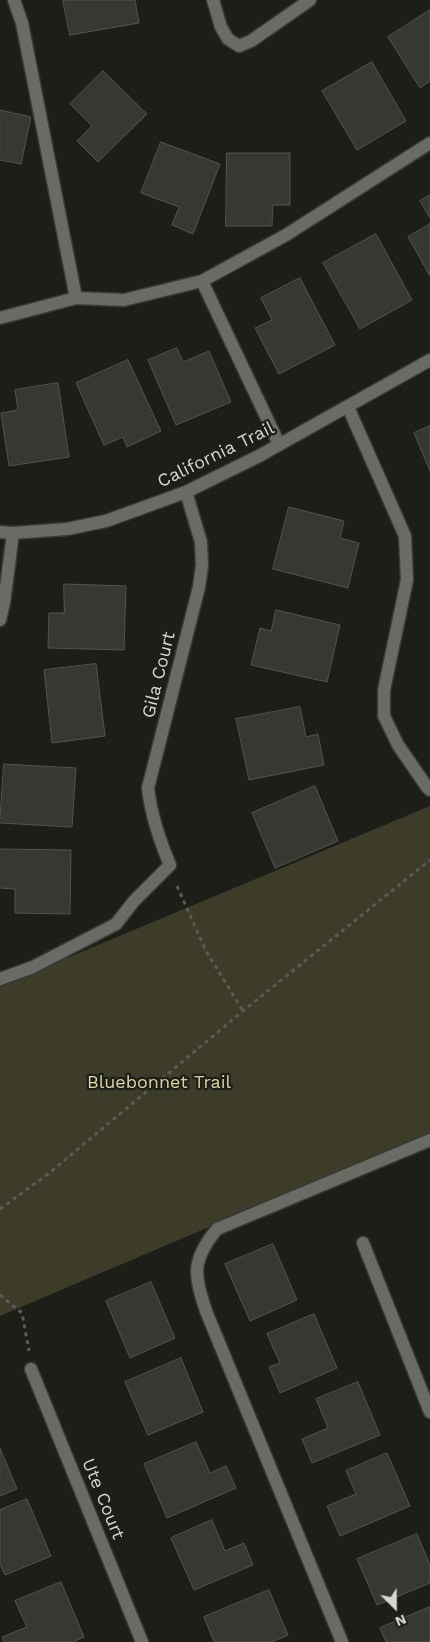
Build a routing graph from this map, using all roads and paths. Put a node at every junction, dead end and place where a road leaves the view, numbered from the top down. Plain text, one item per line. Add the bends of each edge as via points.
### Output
1 (14, 0) edge
2 (213, 0) edge
3 (310, 0) edge
4 (430, 143) edge
5 (202, 282) junction
6 (76, 298) junction
7 (0, 318) edge
8 (430, 360) edge
9 (348, 407) junction
10 (279, 444) junction
11 (186, 492) junction
12 (6, 532) edge
13 (0, 620) edge
14 (430, 790) edge
15 (430, 860) edge
16 (170, 865) junction
17 (0, 979) edge
18 (244, 1011) junction
19 (430, 1140) edge
20 (0, 1209) edge
21 (363, 1243) dead end
22 (0, 1295) edge
23 (32, 1369) joint
24 (430, 1412) edge
25 (142, 1642) edge
26 (342, 1642) edge

1 - 6 street via 22,22
2 - 3 street via 221,27 228,39 239,46
4 - 5 street via 286,235
5 - 6 street via 124,300
5 - 10 street
6 - 7 street
8 - 9 street, California Trail
9 - 10 street, California Trail
9 - 14 street via 405,536 407,580 384,690 384,716 398,745
10 - 11 street, California Trail
11 - 12 street, California Trail via 106,521 67,529
11 - 16 street, Gila Court via 201,542 202,565 148,788 150,810
12 - 13 street via 4,603
15 - 18 path
16 - 17 street via 116,924
16 - 18 path via 181,898 206,951
18 - 20 path via 48,1174
19 - 26 street via 217,1229 206,1242 198,1261 197,1282 206,1311
21 - 24 street
22 - 23 path via 22,1313
23 - 25 street, Ute Court

